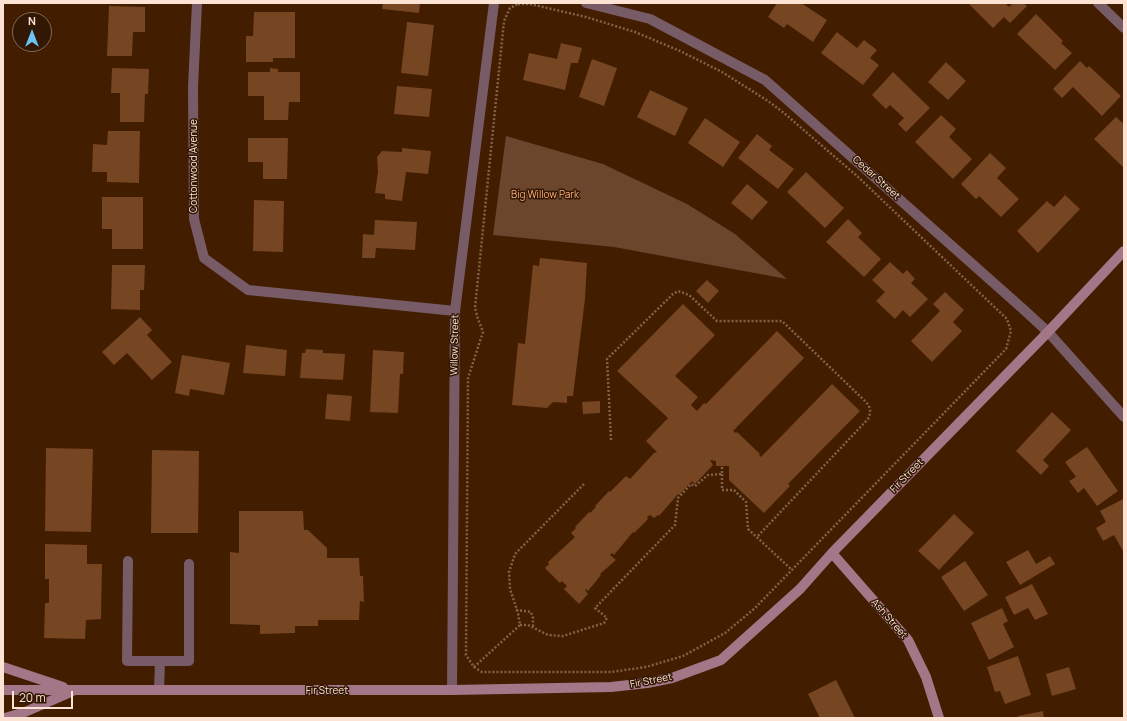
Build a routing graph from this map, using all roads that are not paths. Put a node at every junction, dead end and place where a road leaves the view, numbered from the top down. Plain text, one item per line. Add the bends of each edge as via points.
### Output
1 (197, 3) edge
2 (494, 3) edge
3 (586, 3) edge
4 (1098, 3) edge
5 (1124, 28) edge
6 (1124, 250) edge
7 (455, 311) junction
8 (1048, 332) junction
9 (1124, 417) edge
10 (832, 553) junction
11 (128, 561) dead end
12 (189, 564) dead end
13 (160, 661) junction
14 (3, 667) edge
15 (3, 690) edge
16 (74, 690) junction
17 (159, 690) junction
18 (452, 690) junction
19 (5, 718) edge
20 (939, 718) edge

1 - 7 street, Cottonwood Avenue via 193,88 194,219 204,258 248,290
2 - 7 street, Willow Street
3 - 8 street, Cedar Street via 650,19 765,80
4 - 5 street
6 - 8 street, Fir Street
7 - 18 street, Willow Street
8 - 9 street, Cedar Street
8 - 10 street, Fir Street
10 - 18 street, Fir Street via 800,589 721,660 672,678 611,687
10 - 20 street, Ash Street via 908,640 926,677
11 - 13 street via 127,661
12 - 13 street via 188,661
13 - 17 street
14 - 16 street
15 - 16 street, Fir Street
16 - 17 street, Fir Street
16 - 19 street
17 - 18 street, Fir Street

